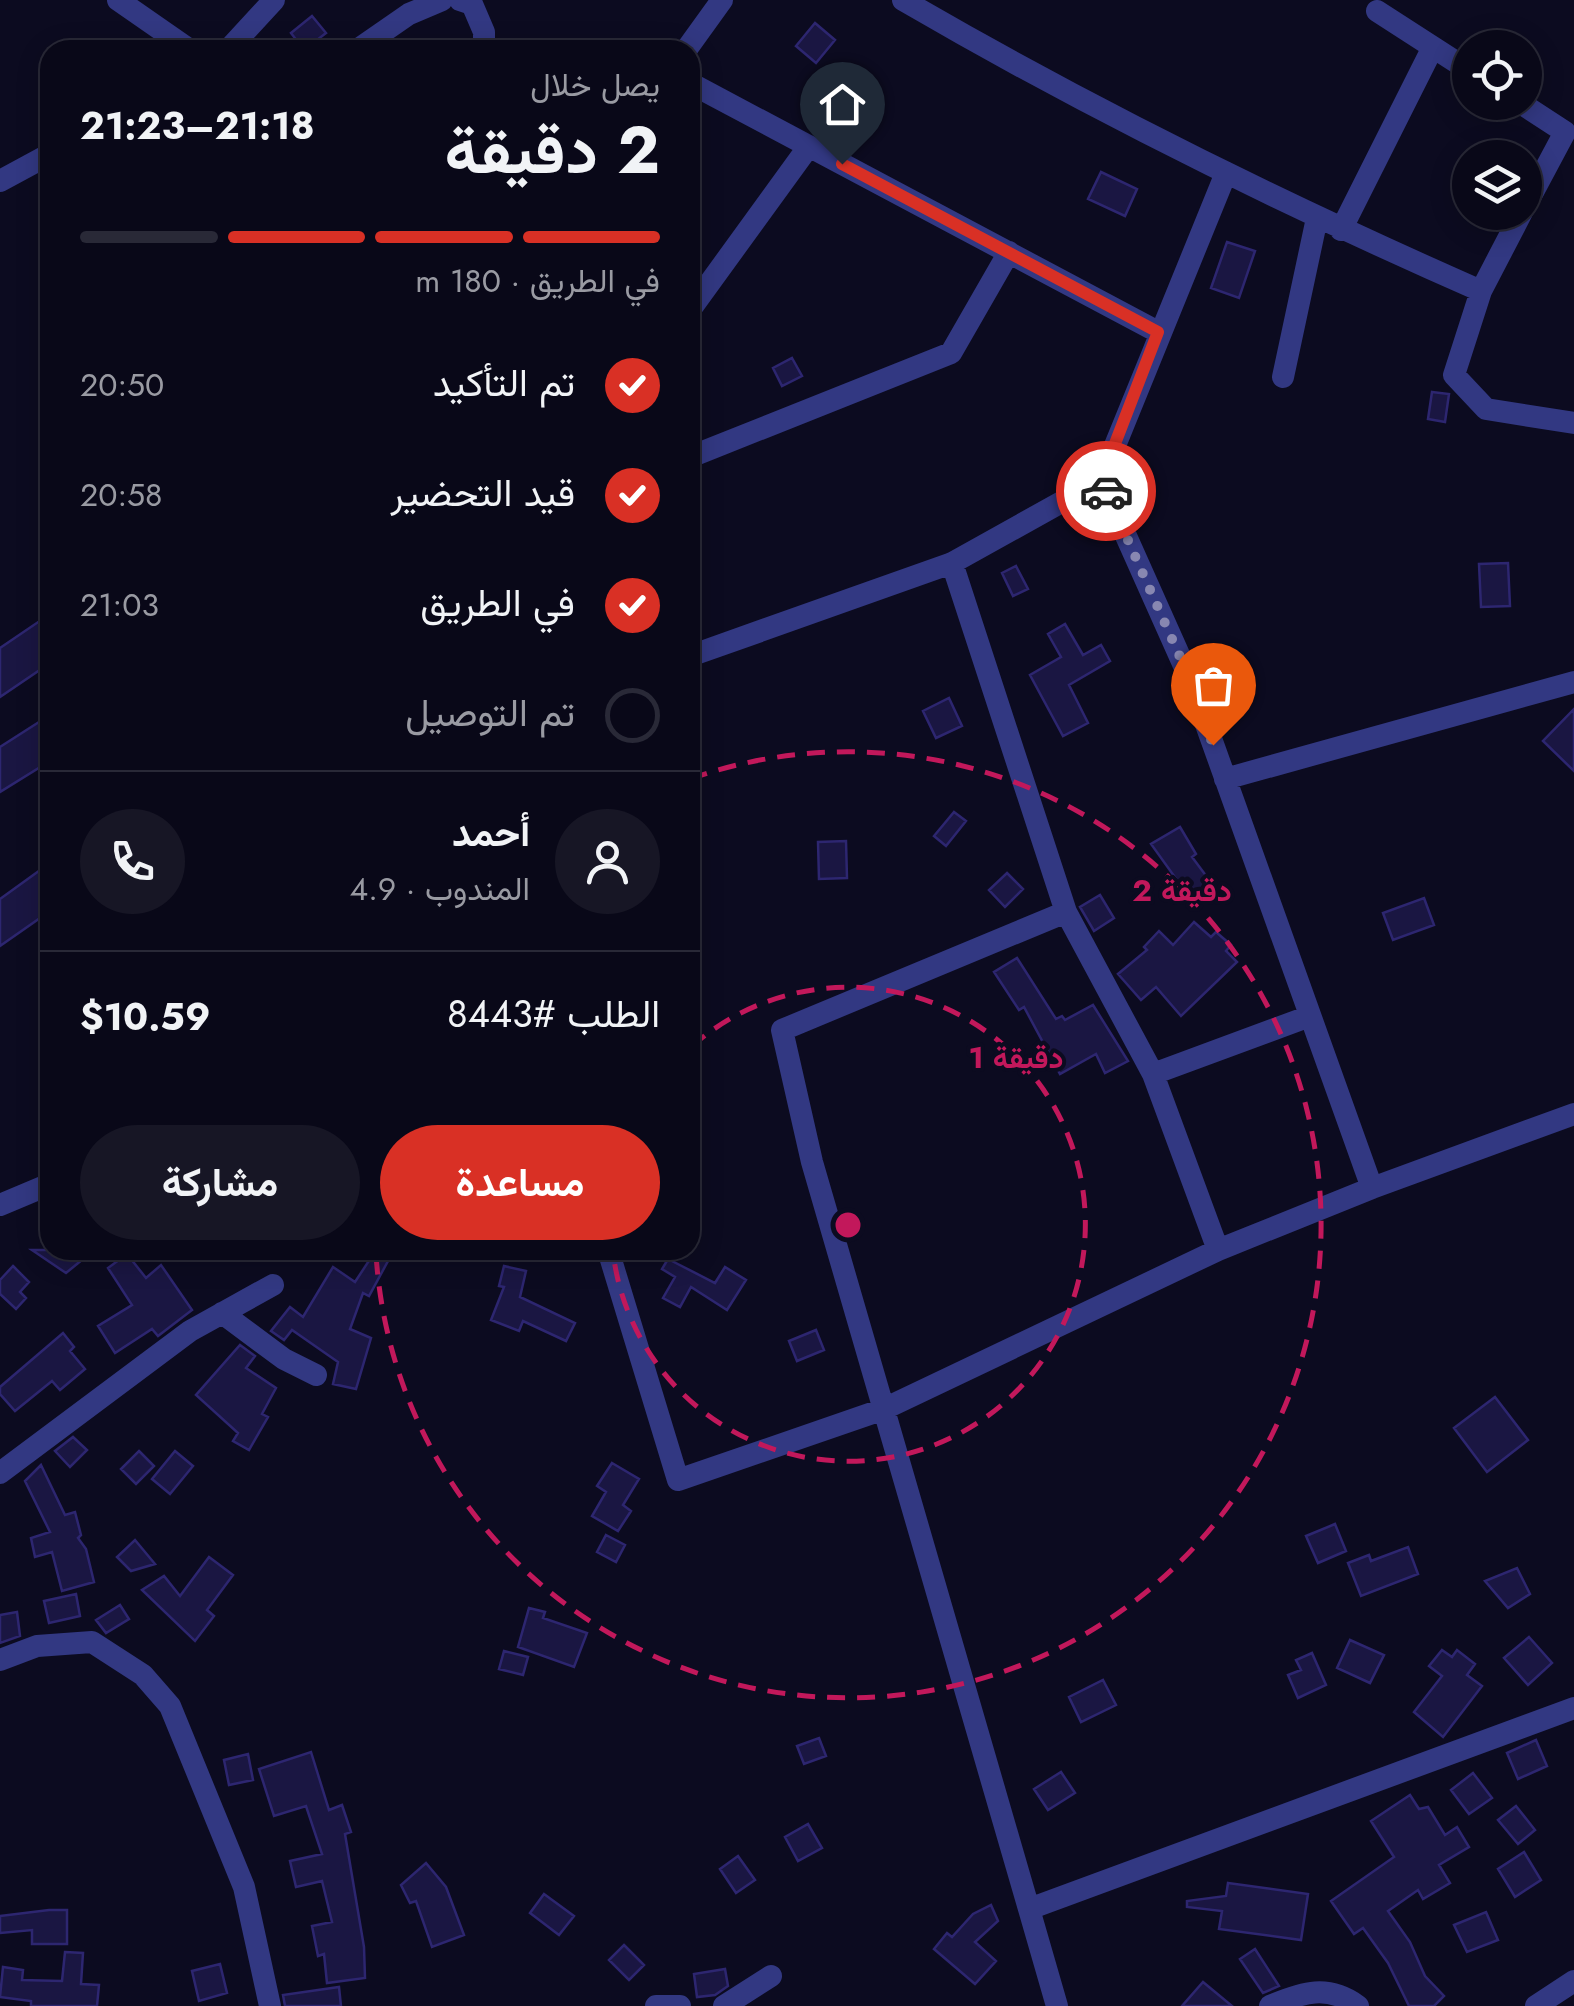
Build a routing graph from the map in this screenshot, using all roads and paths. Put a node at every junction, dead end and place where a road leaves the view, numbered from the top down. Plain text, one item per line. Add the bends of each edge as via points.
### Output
1 (118, 0) edge
2 (274, 0) edge
3 (442, 0) edge
4 (460, 0) edge
5 (722, 0) edge
6 (903, 0) edge
7 (1377, 11) dead end
8 (176, 40) edge
9 (237, 40) edge
10 (371, 40) edge
11 (484, 40) edge
12 (693, 40) edge
13 (1433, 47) junction
14 (1452, 59) edge
15 (700, 88) edge
16 (1542, 117) edge
17 (808, 146) junction
18 (40, 159) edge
19 (1226, 172) junction
20 (1542, 176) edge
21 (0, 180) edge
22 (1317, 218) junction
23 (1341, 230) junction
24 (1513, 230) edge
25 (1009, 252) junction
26 (1481, 291) junction
27 (700, 296) edge
28 (1158, 332) junction
29 (1283, 377) dead end
30 (1574, 423) edge
31 (700, 453) edge
32 (1101, 480) junction
33 (952, 563) junction
34 (700, 652) edge
35 (1574, 682) edge
36 (1225, 779) junction
37 (1066, 912) junction
38 (1310, 1016) junction
39 (1154, 1074) junction
40 (1574, 1114) edge
41 (40, 1188) edge
42 (1372, 1188) junction
43 (0, 1205) edge
44 (1218, 1250) junction
45 (611, 1260) edge
46 (273, 1285) dead end
47 (222, 1313) junction
48 (316, 1375) dead end
49 (884, 1409) junction
50 (0, 1473) edge
51 (0, 1660) edge
52 (1574, 1708) edge
53 (1030, 1909) junction
54 (771, 1976) dead end
55 (1574, 1981) edge
56 (270, 2006) edge
57 (656, 2006) edge
58 (680, 2006) edge
59 (724, 2006) edge
60 (1057, 2006) edge
61 (1270, 2006) edge
62 (1358, 2006) edge
63 (1536, 2006) edge

1 - 8 street
2 - 9 street
3 - 10 street
4 - 11 street via 472,4
5 - 12 street
6 - 19 street via 1040,80
7 - 13 street
13 - 14 street
13 - 23 street
15 - 17 street
16 - 20 street via 1565,132
17 - 25 street
17 - 27 street
18 - 21 street
19 - 22 street
19 - 28 street
22 - 23 street
22 - 29 street
23 - 26 street
24 - 26 street
25 - 28 street
25 - 31 street via 951,353
26 - 30 street via 1454,374 1486,409
28 - 32 street
32 - 33 street
32 - 36 street via 1189,677
33 - 34 street
33 - 37 street
35 - 36 street
36 - 38 street
37 - 39 street
37 - 49 street via 782,1030 812,1162
38 - 39 street
38 - 42 street
39 - 44 street
40 - 42 street
41 - 43 street
42 - 44 street
44 - 49 street
45 - 49 street via 678,1480
46 - 47 street
47 - 48 street
47 - 50 street
49 - 53 street
51 - 56 street via 37,1646 92,1642 143,1675 170,1706 244,1887
52 - 53 street
53 - 60 street
54 - 59 street
55 - 63 street
57 - 58 street
61 - 62 street via 1308,1991 1340,1992

